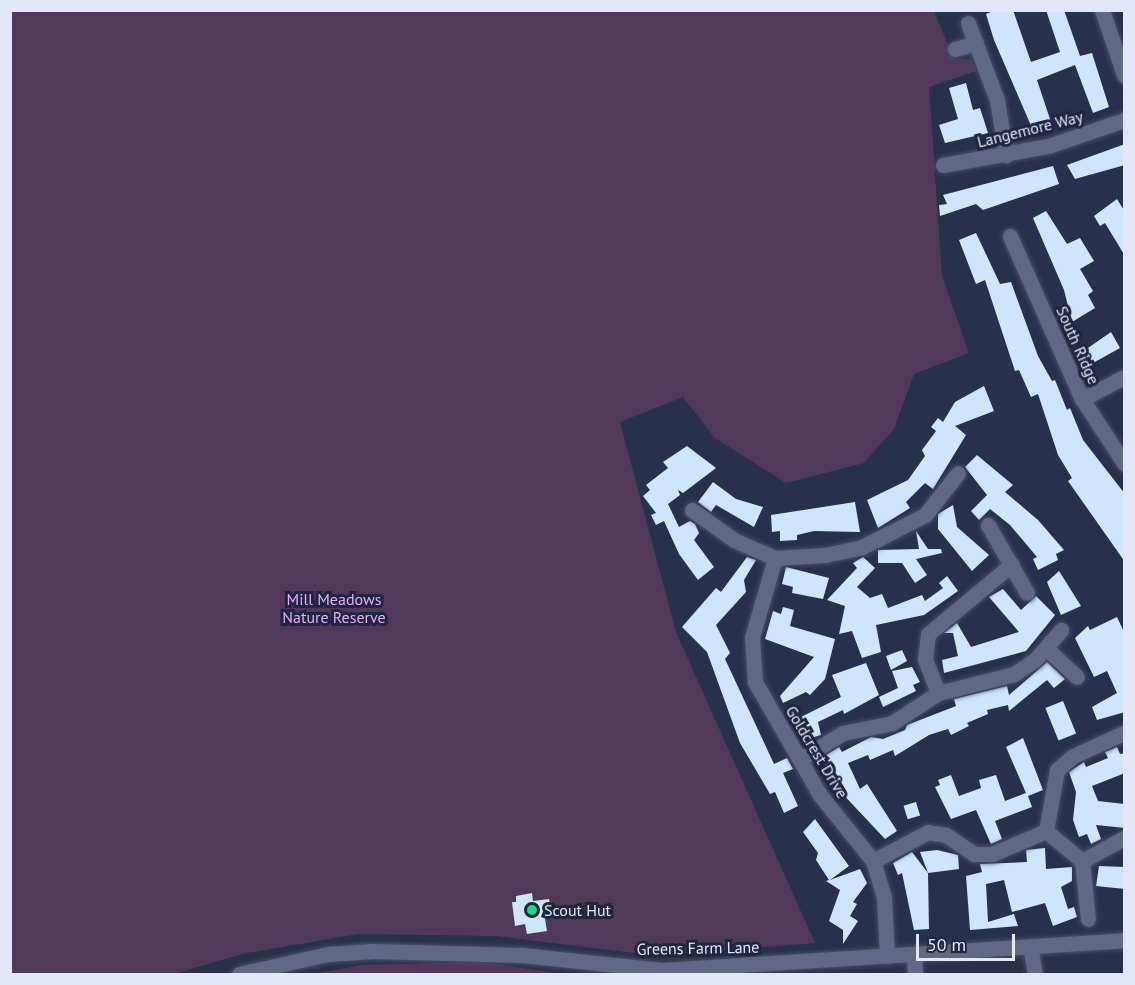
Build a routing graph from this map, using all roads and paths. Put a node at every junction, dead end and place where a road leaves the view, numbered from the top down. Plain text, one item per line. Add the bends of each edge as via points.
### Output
1 (1102, 10) edge
2 (968, 23) dead end
3 (976, 43) junction
4 (955, 49) dead end
5 (1125, 75) edge
6 (1125, 120) edge
7 (1006, 155) junction
8 (943, 165) dead end
9 (1010, 236) dead end
10 (1125, 377) edge
11 (1083, 399) junction
12 (1125, 463) edge
13 (958, 473) dead end
14 (692, 510) dead end
15 (988, 525) dead end
16 (775, 558) junction
17 (1012, 564) junction
18 (1027, 593) dead end
19 (1061, 630) dead end
20 (1046, 648) junction
21 (1077, 677) dead end
22 (938, 693) junction
23 (1125, 733) edge
24 (800, 759) junction
25 (1046, 831) junction
26 (1125, 838) edge
27 (873, 861) junction
28 (1082, 861) junction
29 (1089, 919) dead end
30 (1125, 940) edge
31 (1030, 946) junction
32 (914, 954) junction
33 (887, 956) junction
34 (716, 971) edge
35 (239, 975) edge
36 (915, 975) edge
37 (1035, 975) edge

1 - 5 street
2 - 3 street
3 - 4 street
3 - 7 street via 997,100
6 - 7 street, Langemore Way
7 - 8 street, Langemore Way
9 - 11 street, South Ridge
10 - 11 street
11 - 12 street, South Ridge
13 - 16 street via 925,515 891,535 843,552
14 - 16 street via 734,540
15 - 17 street
16 - 24 street, Goldcrest Drive via 752,637 751,659 755,682
17 - 18 street
17 - 22 street via 928,634 925,659
19 - 20 street
20 - 21 street
20 - 22 street via 1014,674
22 - 24 street via 892,723 843,733
23 - 25 street via 1073,756 1057,770
24 - 27 street, Goldcrest Drive via 836,817
25 - 27 street via 992,854 974,854 946,835 928,832
25 - 28 street
26 - 28 street
27 - 33 street, Goldcrest Drive via 884,897
28 - 29 street
30 - 31 street, Greens Farm Lane
31 - 32 street, Greens Farm Lane
31 - 37 street
32 - 33 street, Greens Farm Lane
32 - 36 street
33 - 34 street, Greens Farm Lane
34 - 35 street, Greens Farm Lane via 663,970 522,954 373,951 318,956

